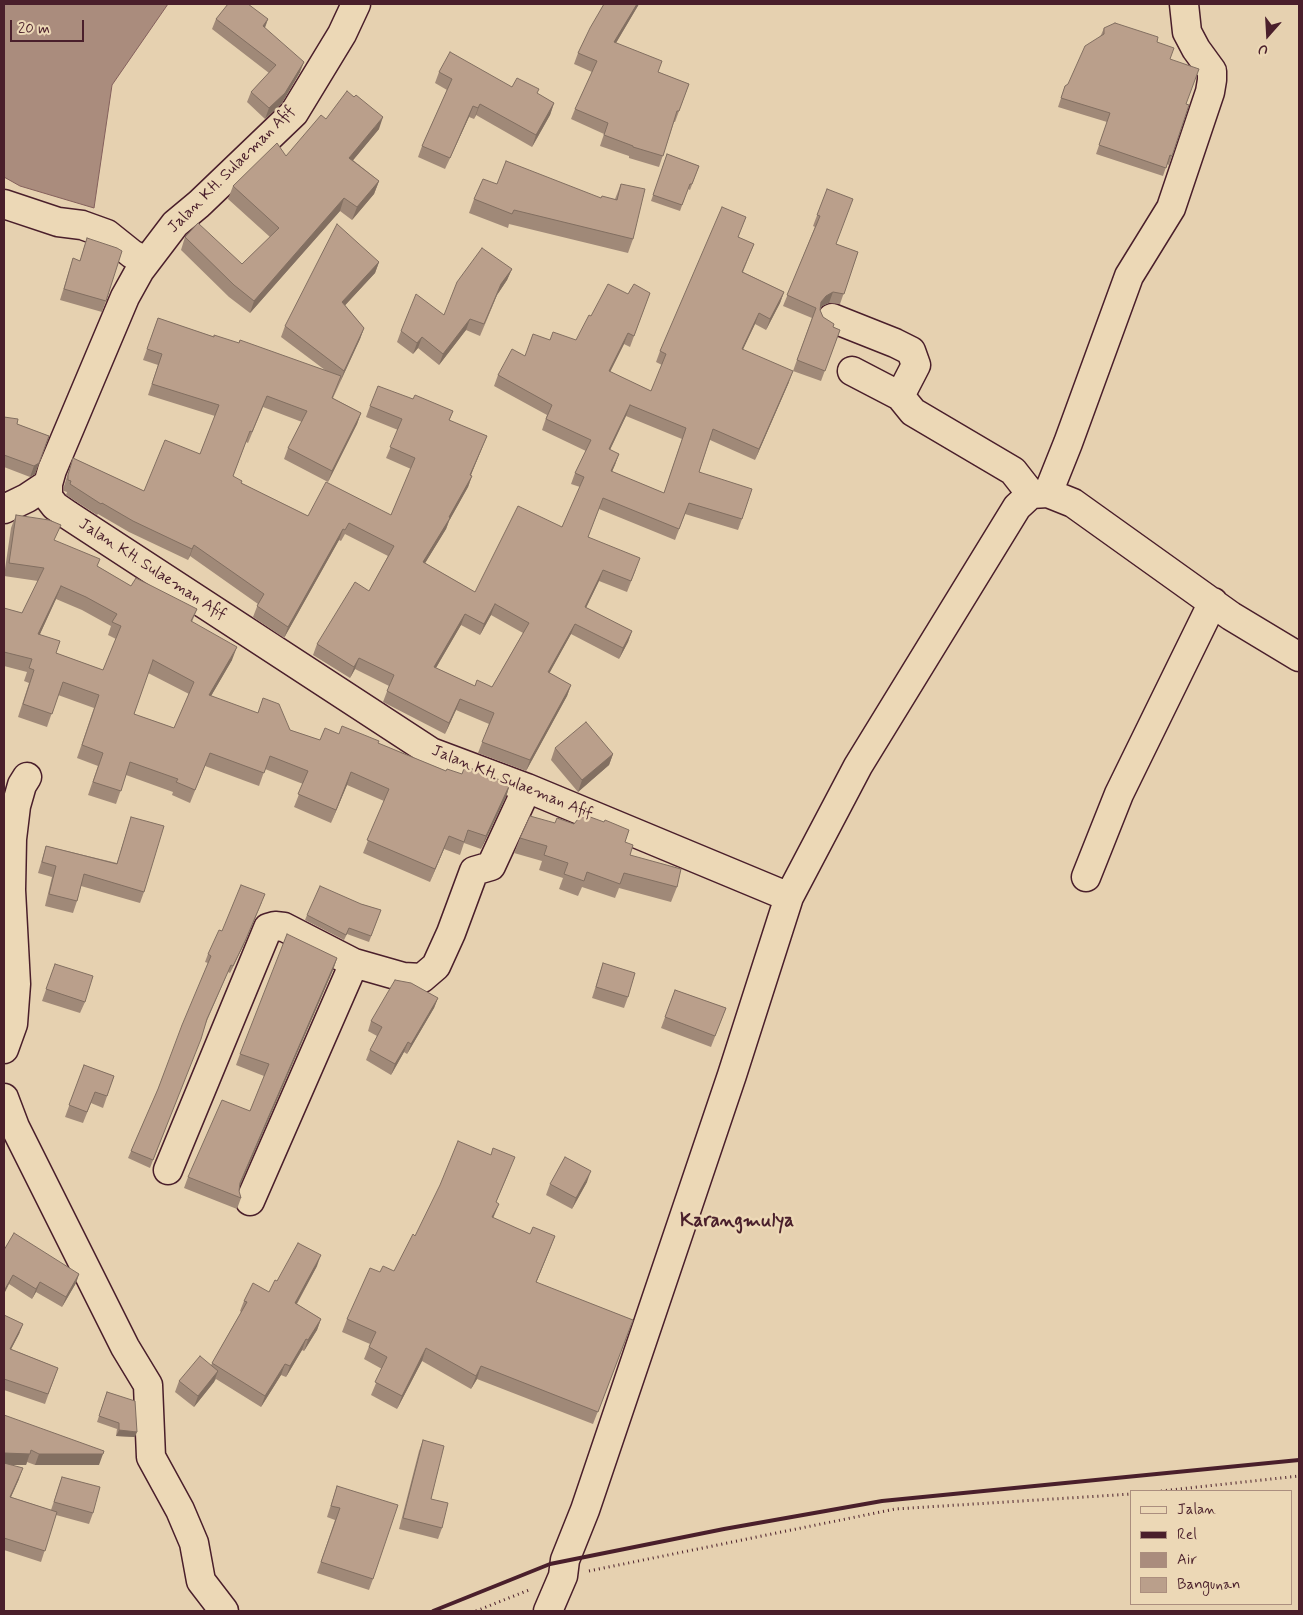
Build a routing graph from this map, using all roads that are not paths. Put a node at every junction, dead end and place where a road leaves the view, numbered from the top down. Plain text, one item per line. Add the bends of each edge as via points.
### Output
1 (356, 4) edge
2 (1184, 4) edge
3 (4, 204) edge
4 (146, 262) junction
5 (832, 318) dead end
6 (852, 371) dead end
7 (900, 396) junction
8 (48, 484) junction
9 (1040, 494) junction
10 (4, 509) edge
11 (1213, 602) junction
12 (1299, 657) edge
13 (27, 776) dead end
14 (527, 788) junction
15 (1086, 877) dead end
16 (789, 897) junction
17 (354, 963) junction
18 (4, 1049) edge
19 (4, 1098) edge
20 (168, 1170) dead end
21 (250, 1201) dead end
22 (224, 1611) edge
23 (548, 1611) edge

1 - 4 street, Jalan KH. Sulaeman Afif via 342,34 294,113 176,224
2 - 9 street via 1187,32 1212,71 1210,92 1171,208 1129,276 1071,433
3 - 4 street via 107,234
4 - 8 street, Jalan KH. Sulaeman Afif via 124,297
5 - 7 street via 911,351 916,366
6 - 7 street
7 - 9 street via 913,412 1013,471
8 - 10 street
8 - 14 street, Jalan KH. Sulaeman Afif via 48,497 55,506 431,752
9 - 11 street via 1073,503
9 - 16 street via 1017,507 858,766
11 - 12 street
11 - 15 street via 1119,794
13 - 18 street via 16,806 12,839 16,984 13,1024
14 - 16 street, Jalan KH. Sulaeman Afif
14 - 17 street via 491,866 474,871 436,966 422,978
16 - 23 street via 585,1510 565,1560 563,1576
17 - 20 street via 284,926 268,928
17 - 21 street
19 - 22 street via 15,1127 125,1347 148,1385 151,1457 194,1543 201,1581

